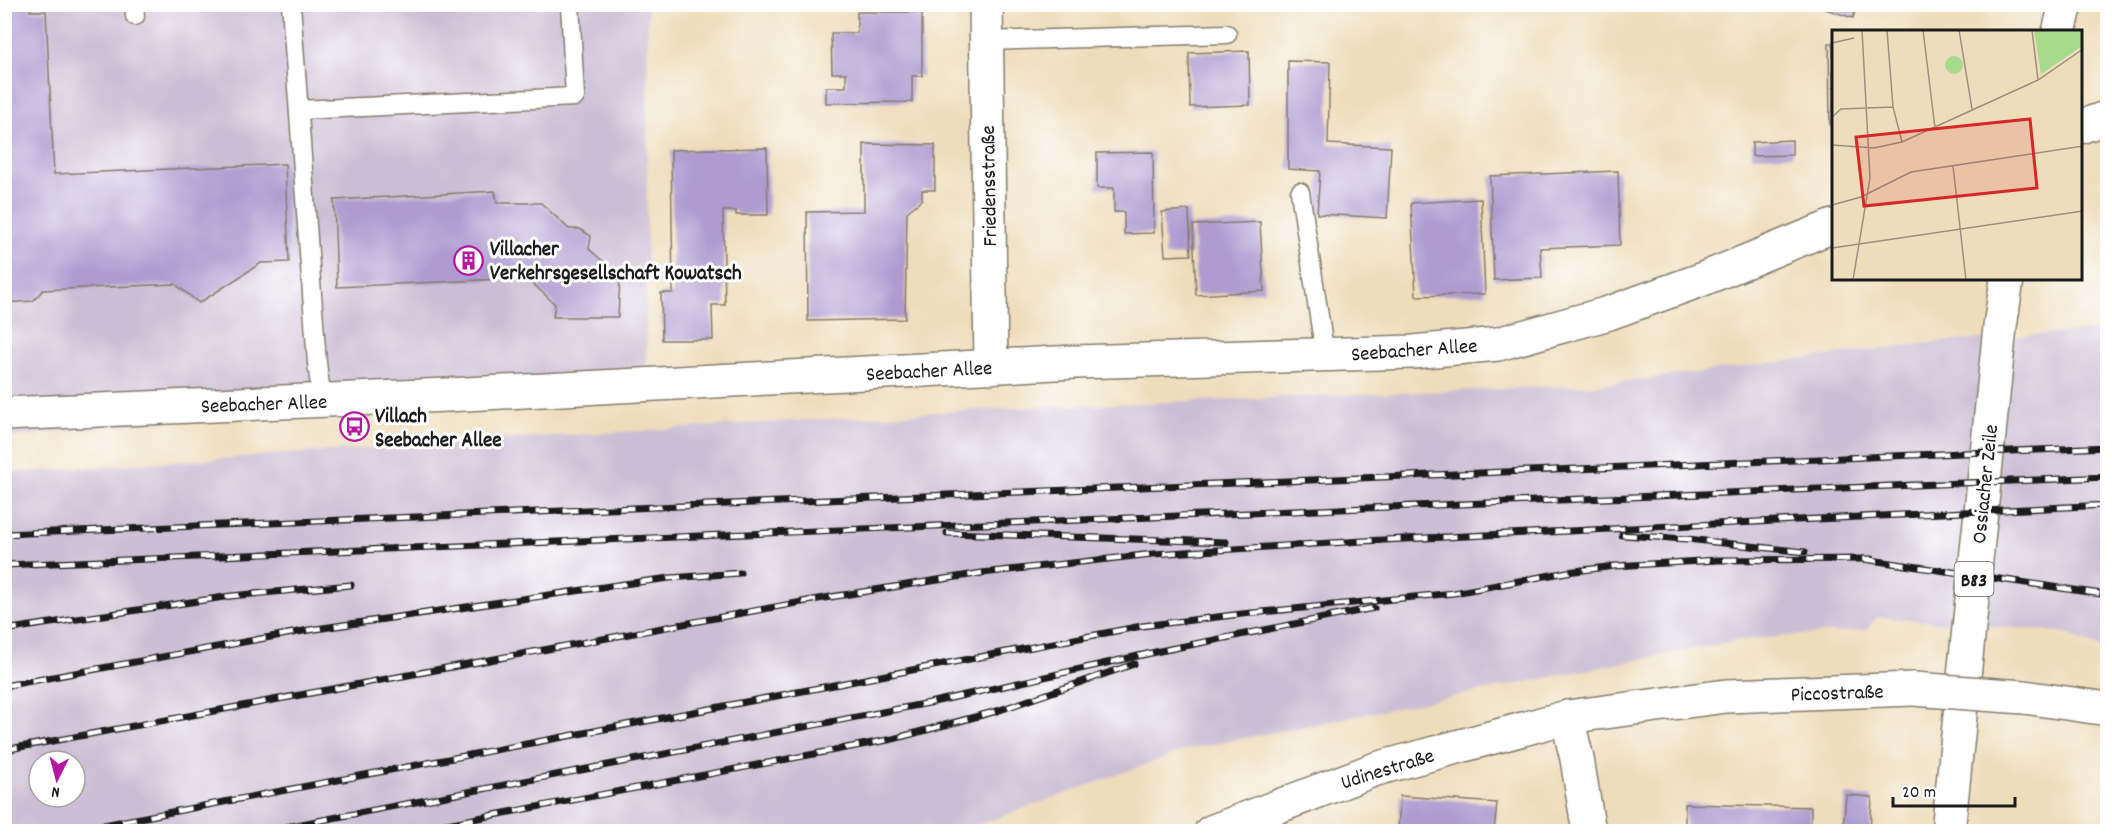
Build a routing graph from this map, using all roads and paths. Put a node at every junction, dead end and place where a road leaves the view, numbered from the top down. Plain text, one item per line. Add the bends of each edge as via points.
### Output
1 (291, 4) edge
2 (570, 4) edge
3 (986, 4) edge
4 (2066, 4) edge
5 (2060, 30) edge
6 (1227, 34) dead end
7 (986, 41) junction
8 (299, 110) junction
9 (2108, 117) edge
10 (2082, 126) edge
11 (1300, 192) dead end
12 (1832, 226) edge
13 (2007, 280) edge
14 (1325, 355) junction
15 (991, 367) junction
16 (322, 401) junction
17 (4, 414) edge
18 (2108, 710) edge
19 (1567, 717) junction
20 (1211, 831) edge
21 (1589, 831) edge
22 (1948, 831) edge

1 - 8 lane
2 - 8 lane via 575,97
3 - 7 street, Friedensstraße
4 - 5 street
6 - 7 lane
7 - 15 street, Friedensstraße
8 - 16 lane
9 - 10 street
11 - 14 lane
12 - 14 street, Seebacher Allee via 1609,313 1498,344
13 - 22 street, Ossiacher Zeile / B83
14 - 15 street, Seebacher Allee
15 - 16 street, Seebacher Allee
16 - 17 street, Seebacher Allee
18 - 19 street, Piccostraße, bridge via 1913,689 1726,696
19 - 20 street, Udinestraße via 1376,769
19 - 21 street

